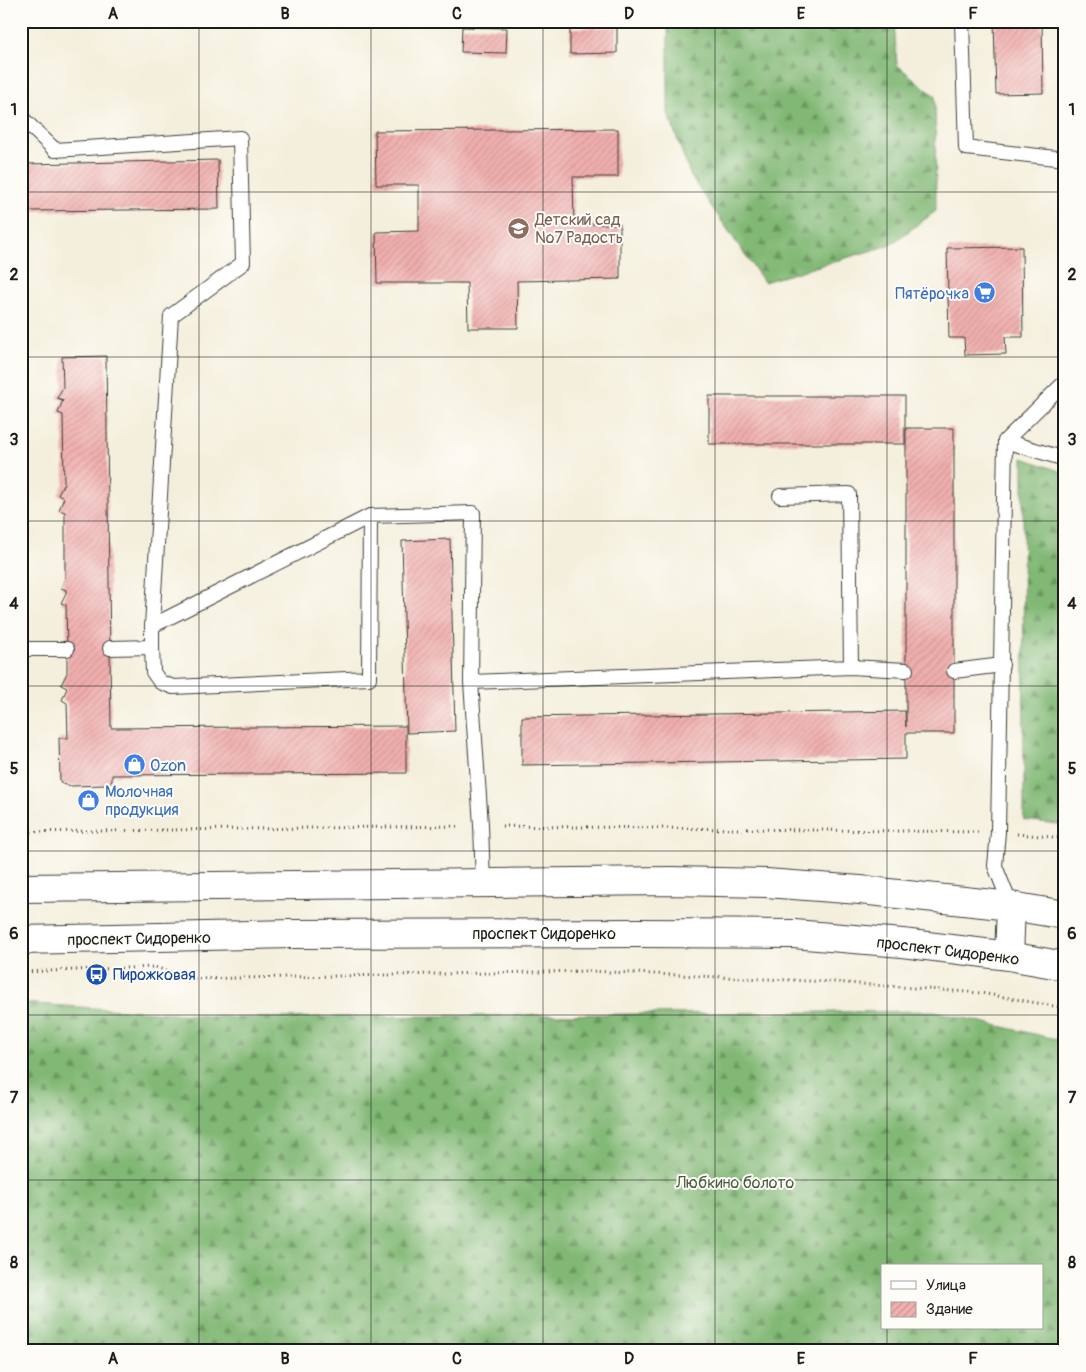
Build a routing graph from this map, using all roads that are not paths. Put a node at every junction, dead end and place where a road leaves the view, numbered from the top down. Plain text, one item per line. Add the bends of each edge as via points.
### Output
1 (962, 21) edge
2 (21, 116) edge
3 (1065, 159) edge
4 (1065, 382) edge
5 (1005, 441) junction
6 (1065, 459) edge
7 (780, 496) dead end
8 (370, 516) junction
9 (152, 626) junction
10 (152, 647) junction
11 (110, 648) dead end
12 (21, 649) edge
13 (67, 650) dead end
14 (1002, 666) junction
15 (852, 667) junction
16 (906, 670) dead end
17 (954, 671) dead end
18 (472, 682) junction
19 (483, 884) junction
20 (21, 888) edge
21 (1011, 906) junction
22 (1065, 916) edge
23 (21, 940) edge
24 (1009, 956) junction
25 (1065, 966) edge

1 - 3 lane via 966,148
2 - 9 lane via 55,150 240,138 243,262 171,316
4 - 5 lane
5 - 6 lane
5 - 14 lane
7 - 15 lane via 849,494
8 - 9 lane
8 - 10 lane via 368,678 173,687 160,682 153,672
8 - 18 lane via 473,513
9 - 10 lane
10 - 11 lane
12 - 13 lane
14 - 17 lane
14 - 21 lane via 995,866
15 - 16 lane
15 - 18 lane
18 - 19 lane
19 - 20 main road
19 - 21 main road via 766,883
21 - 22 main road
21 - 24 main road
23 - 24 main road, проспект Сидоренко via 301,934 794,934
24 - 25 main road, проспект Сидоренко

